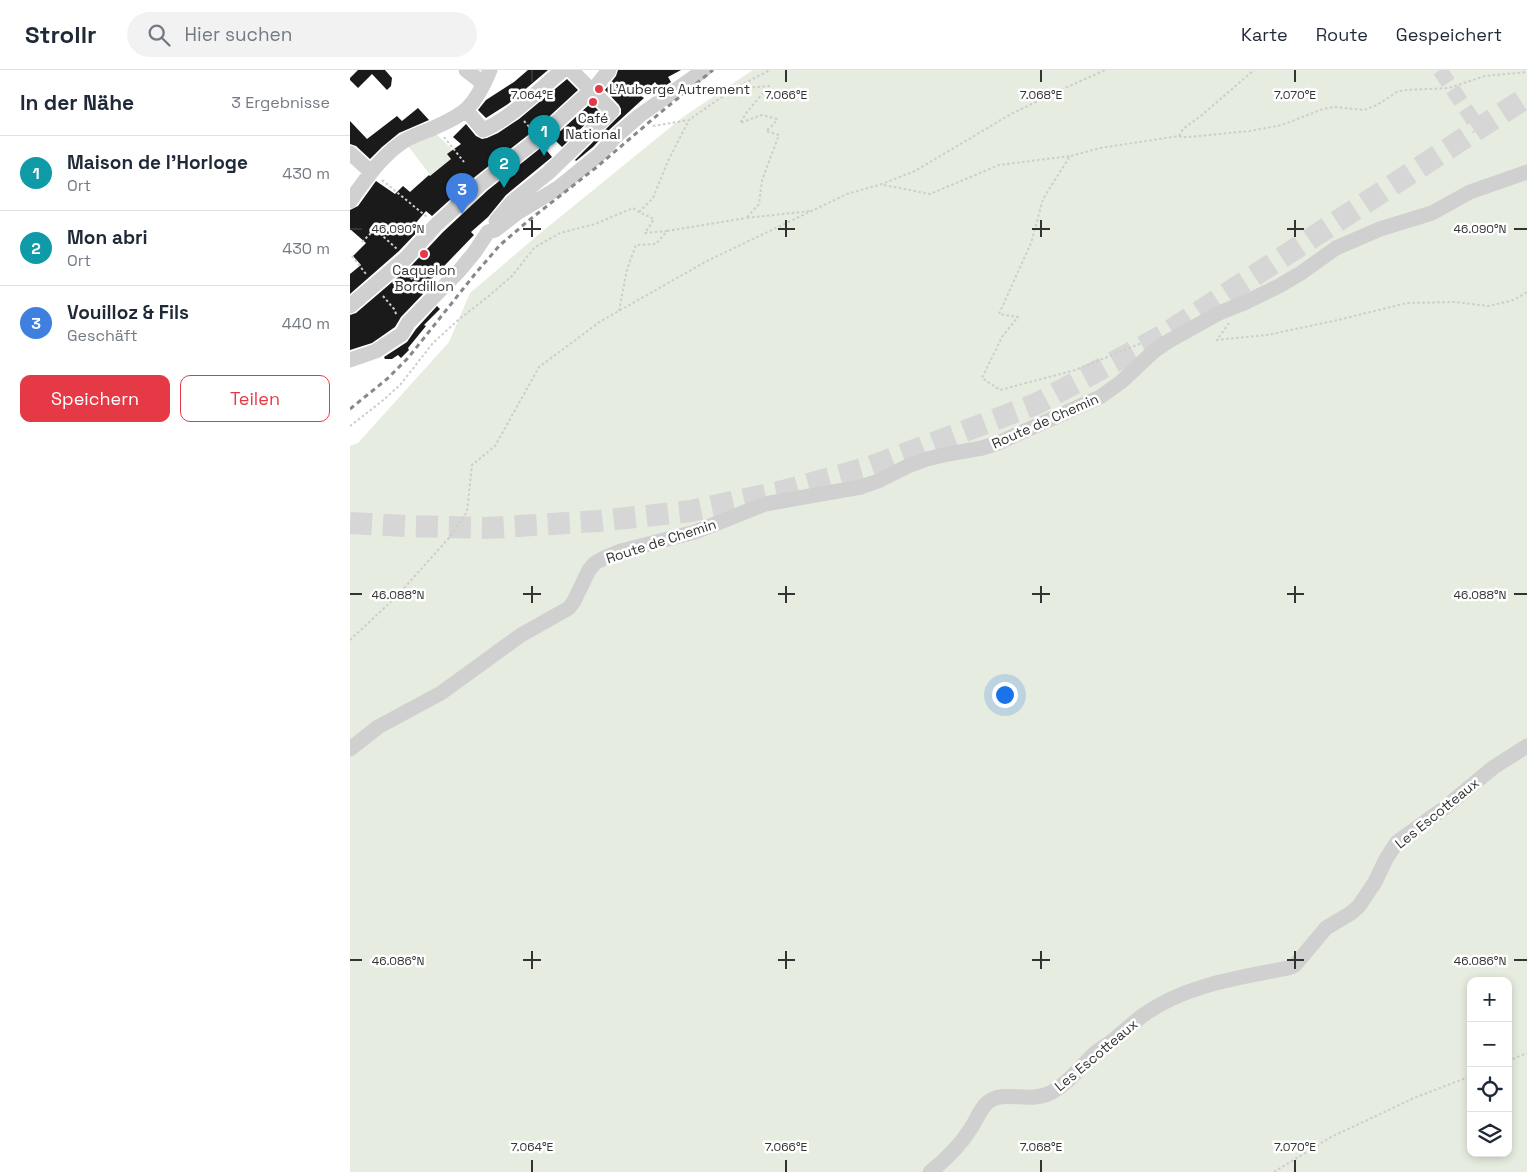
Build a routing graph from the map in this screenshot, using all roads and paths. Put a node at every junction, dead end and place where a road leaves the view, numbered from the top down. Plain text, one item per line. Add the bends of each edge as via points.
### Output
1 (466, 70) edge
2 (563, 70) edge
3 (571, 70) edge
4 (609, 70) edge
5 (704, 70) edge
6 (770, 70) edge
7 (1105, 70) edge
8 (1254, 70) edge
9 (1527, 72) edge
10 (487, 77) edge
11 (733, 89) junction
12 (591, 90) junction
13 (466, 110) junction
14 (514, 110) junction
15 (689, 120) junction
16 (653, 126) dead end
17 (436, 127) junction
18 (1179, 136) junction
19 (539, 138) junction
20 (452, 147) junction
21 (449, 149) dead end
22 (350, 153) edge
23 (1070, 156) junction
24 (464, 162) dead end
25 (371, 172) junction
26 (1527, 172) edge
27 (882, 184) junction
28 (350, 201) edge
29 (812, 211) junction
30 (639, 212) junction
31 (746, 218) junction
32 (436, 225) junction
33 (667, 230) junction
34 (488, 232) junction
35 (362, 242) dead end
36 (352, 256) dead end
37 (402, 261) junction
38 (375, 285) junction
39 (419, 286) dead end
40 (1527, 292) edge
41 (1244, 304) junction
42 (350, 306) edge
43 (394, 309) dead end
44 (619, 311) junction
45 (1147, 342) dead end
46 (350, 360) edge
47 (350, 426) edge
48 (350, 640) edge
49 (1527, 746) edge
50 (350, 749) edge
51 (1527, 1053) edge
52 (1512, 1059) edge
53 (1467, 1078) edge
54 (930, 1172) edge
55 (1274, 1172) edge

1 - 10 street
2 - 14 street
3 - 12 street
4 - 12 street
5 - 34 street via 639,116 558,188
6 - 11 path
7 - 27 path via 1012,114 915,171
8 - 18 path via 1183,129
9 - 18 path via 1485,76 1449,88 1406,90 1364,110 1334,107 1282,125 1250,131 1188,138
10 - 13 street
11 - 15 path
11 - 31 path via 768,86 740,123 762,115 777,119 766,131 779,135 762,180 759,204
12 - 19 street
12 - 34 street via 612,112 548,173 512,202
13 - 14 street via 483,130
13 - 17 street
14 - 19 path
15 - 16 path
15 - 30 path via 653,198
17 - 20 path
17 - 25 street via 406,140
18 - 23 path
19 - 32 street
20 - 21 path
20 - 24 path
22 - 25 street
23 - 27 path via 999,165 930,194
23 - 45 path via 1043,199 1032,243 999,314 1018,317 1002,337 982,378 1000,390 1075,370
25 - 28 street
25 - 32 path
26 - 41 street, Route de Chemin via 1470,192 1432,213 1343,244 1301,273
27 - 29 path via 847,194
29 - 31 path
29 - 44 path via 707,261
30 - 33 path via 654,219 645,233
30 - 47 path via 633,208 560,234 534,248 512,276 433,343 400,384
31 - 33 path
32 - 37 street
33 - 44 path via 656,244 636,245 627,269
34 - 46 street via 460,271 408,323 402,334 376,351
35 - 37 path via 375,229
36 - 38 path
37 - 38 street
37 - 39 path
38 - 42 street
38 - 43 path
40 - 41 path via 1514,300 1488,306 1455,302 1407,303 1267,335 1217,340
41 - 50 street, Route de Chemin via 1219,313 1160,346 1100,397 998,443 927,459 861,487 765,504 695,532 604,558 589,570 569,608 521,634 441,693 378,727
44 - 48 path via 539,367 495,446 472,465 467,512 448,539 396,597
49 - 54 street, Les Escotteaux via 1494,767 1397,842 1359,906 1326,928 1295,965 1177,996 1142,1016 1098,1050 1053,1092 1038,1098 1004,1096 992,1099 956,1148
51 - 52 path
53 - 55 path via 1331,1137

